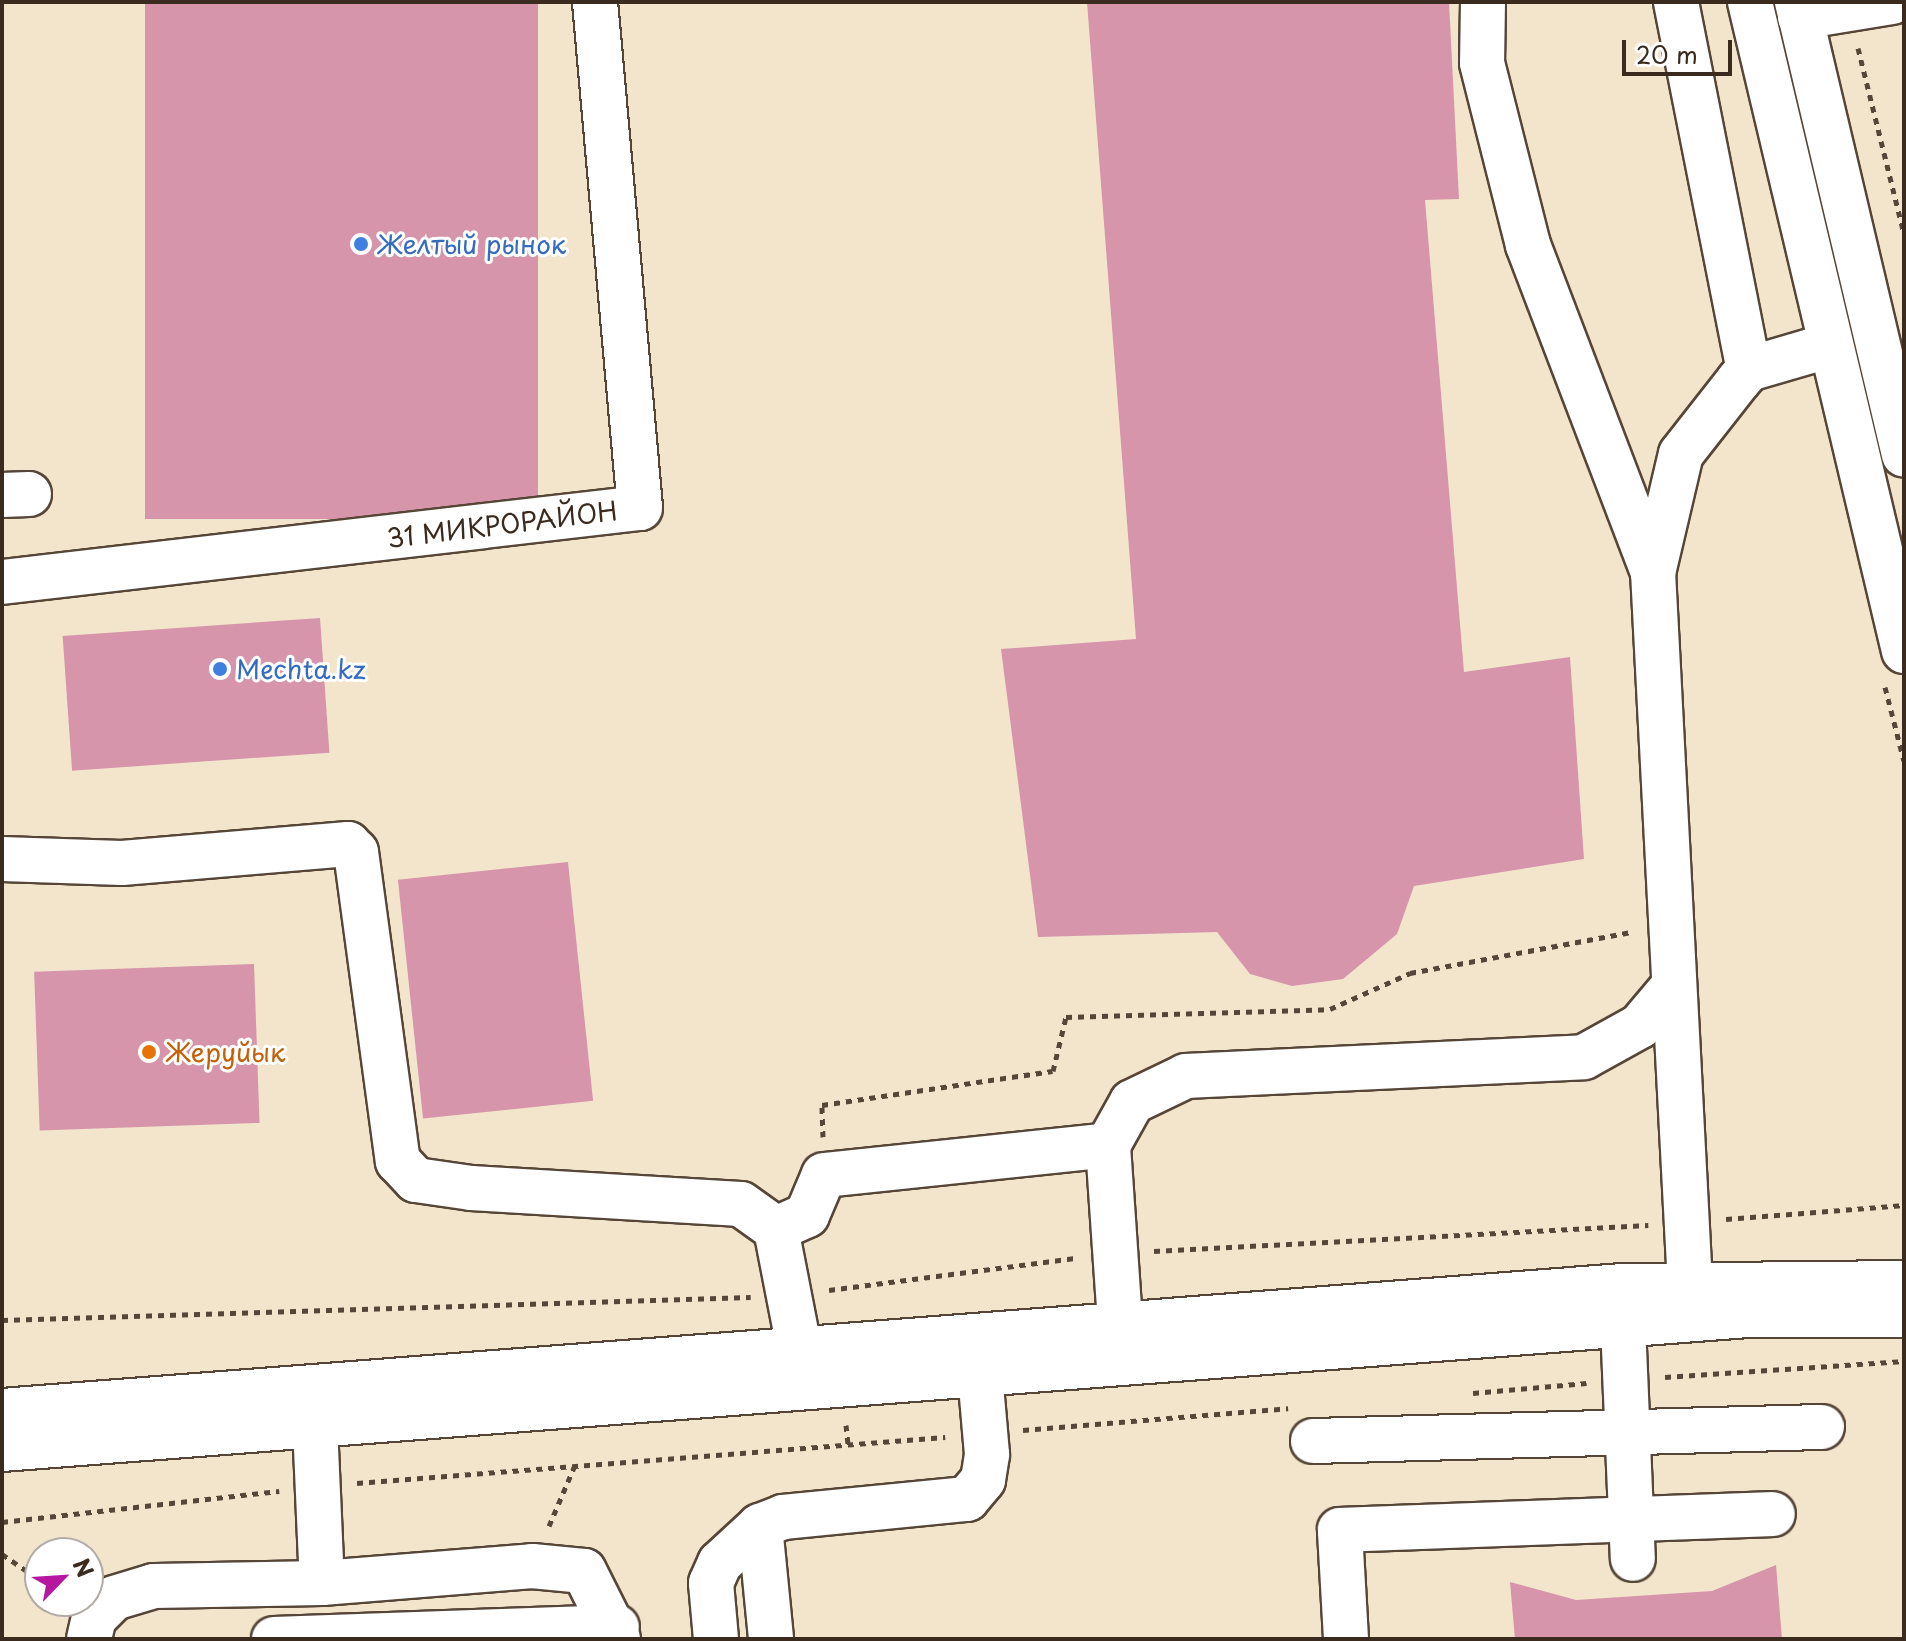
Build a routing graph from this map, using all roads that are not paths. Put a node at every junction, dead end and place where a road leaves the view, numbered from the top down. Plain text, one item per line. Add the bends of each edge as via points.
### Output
1 (595, 2) edge
2 (1483, 2) edge
3 (1676, 2) edge
4 (1750, 2) edge
5 (1892, 2) edge
6 (1799, 9) edge
7 (1831, 345) junction
8 (1749, 369) junction
9 (1904, 455) edge
10 (1653, 573) junction
11 (2, 582) edge
12 (1904, 651) edge
13 (2, 859) edge
14 (1672, 988) junction
15 (1108, 1145) junction
16 (776, 1229) junction
17 (1904, 1283) edge
18 (1690, 1285) junction
19 (1904, 1315) edge
20 (1120, 1322) junction
21 (1623, 1324) junction
22 (799, 1347) junction
23 (980, 1374) junction
24 (2, 1411) edge
25 (315, 1425) junction
26 (1822, 1427) dead end
27 (1628, 1430) junction
28 (1313, 1441) dead end
29 (2, 1449) edge
30 (1773, 1514) dead end
31 (760, 1526) junction
32 (1632, 1539) junction
33 (322, 1583) junction
34 (617, 1633) edge
35 (89, 1639) edge
36 (274, 1639) edge
37 (716, 1639) edge
38 (771, 1639) edge
39 (1346, 1639) edge

1 - 11 main road, 31 МИКРОРАЙОН via 640,508
2 - 10 main road via 1482,63 1528,245
3 - 8 main road
4 - 7 main road
5 - 6 main road
6 - 9 main road
7 - 8 main road
7 - 12 main road
8 - 10 main road via 1681,454
10 - 14 main road via 1675,924
13 - 16 main road via 122,863 348,844 356,852 398,1161 416,1180 741,1204
14 - 15 main road via 1640,1026 1584,1057 1186,1076 1132,1102
14 - 18 main road
15 - 16 main road via 824,1175 807,1215
15 - 20 main road
16 - 22 main road
17 - 18 main road
18 - 20 main road
19 - 21 main road
20 - 22 main road
21 - 23 main road
21 - 27 main road
22 - 24 main road
23 - 25 main road
23 - 31 main road via 987,1454 983,1480 967,1499 783,1517
25 - 29 main road
25 - 33 main road
26 - 27 main road
27 - 28 main road
27 - 32 main road
30 - 32 main road
31 - 37 main road via 720,1563 711,1583
31 - 38 main road
32 - 39 main road via 1340,1530
33 - 34 main road via 532,1566 584,1571
33 - 35 main road via 133,1590 94,1618
34 - 36 main road

